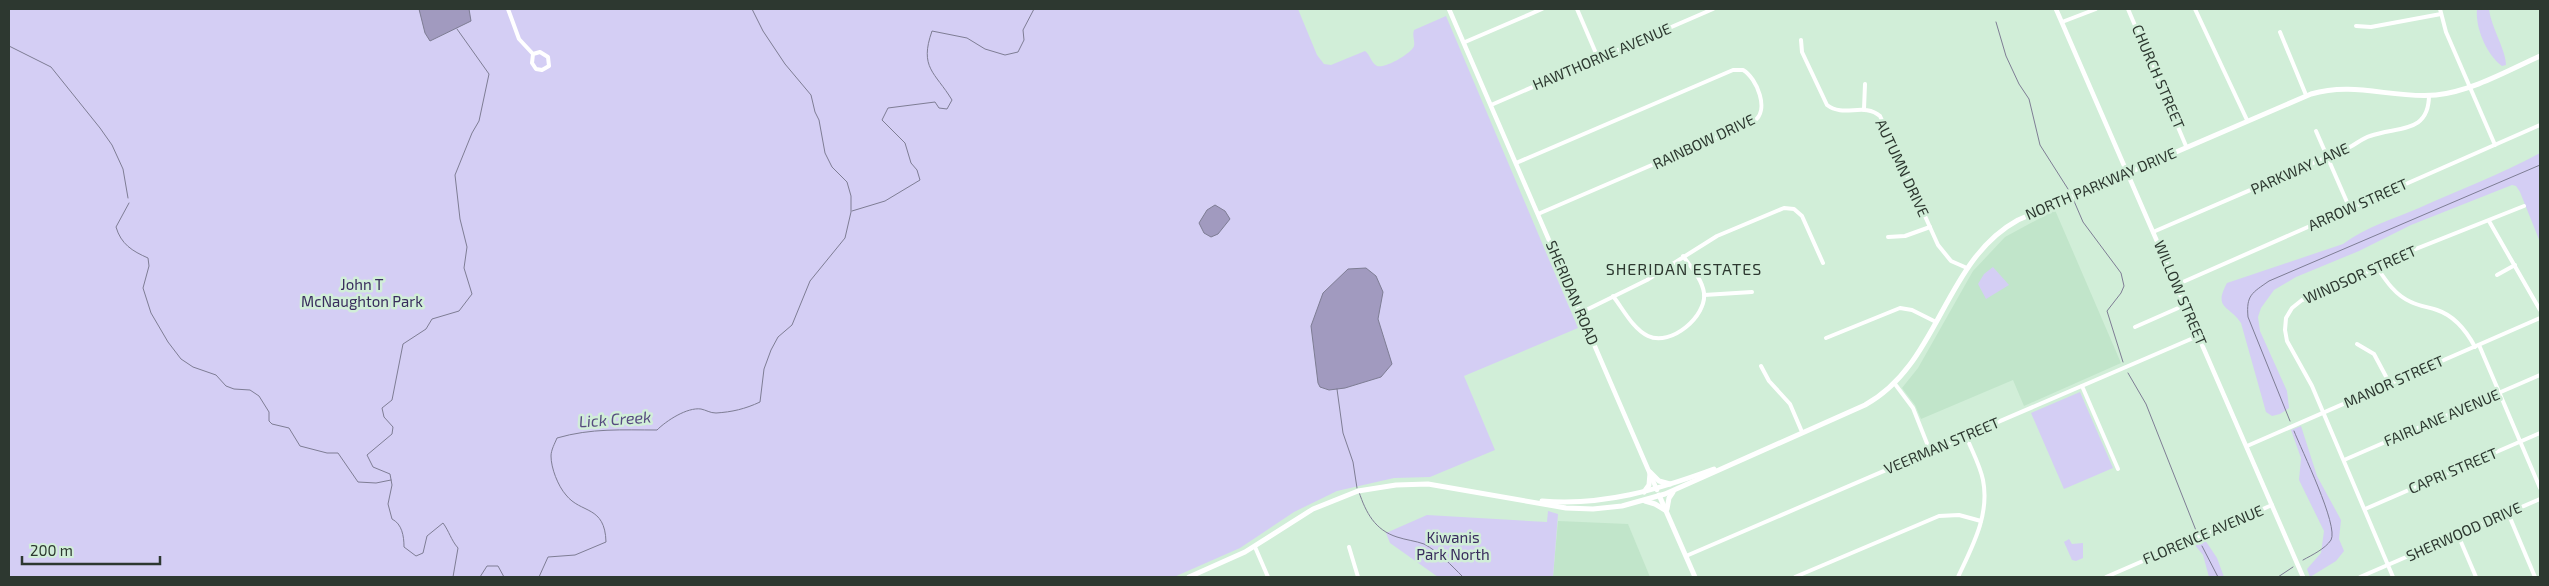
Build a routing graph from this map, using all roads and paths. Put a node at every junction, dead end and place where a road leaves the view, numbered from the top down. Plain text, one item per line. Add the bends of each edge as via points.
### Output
1 (508, 9) edge
2 (1449, 9) edge
3 (1542, 9) edge
4 (1577, 9) edge
5 (1713, 9) edge
6 (2056, 9) edge
7 (2096, 9) edge
8 (2128, 9) edge
9 (2195, 9) edge
10 (2441, 11) edge
11 (2062, 22) junction
12 (2356, 26) dead end
13 (2280, 32) dead end
14 (1801, 40) dead end
15 (1465, 42) junction
16 (533, 54) junction
17 (2540, 56) edge
18 (1598, 58) junction
19 (1865, 84) dead end
20 (2469, 87) junction
21 (2306, 95) junction
22 (2429, 95) junction
23 (1492, 105) junction
24 (1864, 109) junction
25 (2247, 120) junction
26 (2540, 125) edge
27 (2316, 131) dead end
28 (2495, 145) junction
29 (2186, 146) junction
30 (2327, 157) junction
31 (1516, 163) junction
32 (2127, 172) junction
33 (2524, 206) dead end
34 (2350, 209) junction
35 (1538, 214) junction
36 (2488, 221) junction
37 (1930, 228) junction
38 (2153, 232) junction
39 (1888, 237) dead end
40 (1683, 256) junction
41 (1822, 263) dead end
42 (2515, 265) junction
43 (2376, 266) junction
44 (1967, 268) junction
45 (2497, 275) dead end
46 (2176, 285) junction
47 (1752, 292) dead end
48 (1704, 295) junction
49 (1613, 296) junction
50 (2185, 305) junction
51 (2540, 310) edge
52 (1580, 312) junction
53 (2540, 318) edge
54 (1936, 322) junction
55 (2136, 327) dead end
56 (2198, 336) junction
57 (1826, 338) dead end
58 (2357, 344) dead end
59 (2477, 346) junction
60 (1761, 366) dead end
61 (2540, 375) edge
62 (1895, 384) junction
63 (2390, 384) junction
64 (2082, 386) junction
65 (2500, 393) junction
66 (2323, 413) junction
67 (1802, 432) junction
68 (2540, 433) edge
69 (1966, 436) junction
70 (2520, 442) junction
71 (2247, 446) junction
72 (1930, 451) junction
73 (1744, 458) junction
74 (2344, 460) junction
75 (2118, 470) dead end
76 (1650, 472) junction
77 (1672, 484) junction
78 (2540, 488) edge
79 (1657, 490) junction
80 (1675, 490) junction
81 (1641, 494) junction
82 (1660, 496) junction
83 (1520, 499) junction
84 (2540, 499) edge
85 (1642, 501) junction
86 (2272, 506) junction
87 (2365, 509) junction
88 (1667, 512) junction
89 (2508, 513) junction
90 (1981, 521) junction
91 (2458, 535) junction
92 (1255, 547) junction
93 (1349, 547) dead end
94 (1686, 556) junction
95 (2388, 565) junction
96 (1189, 577) edge
97 (1268, 577) edge
98 (1358, 577) edge
99 (1695, 577) edge
100 (1795, 577) edge
101 (1958, 577) edge
102 (2106, 577) edge
103 (2304, 577) edge
104 (2360, 577) edge
105 (2393, 577) edge
106 (2476, 577) edge
107 (2535, 577) edge

1 - 16 street via 519,39
2 - 15 street, SHERIDAN ROAD
3 - 15 street
4 - 18 street
5 - 18 street, HAWTHORNE AVENUE
6 - 11 street, WILLOW STREET
7 - 11 street
8 - 29 street, CHURCH STREET
9 - 25 street
10 - 12 street via 2371,27
10 - 20 street
11 - 32 street, WILLOW STREET
13 - 21 street
14 - 24 street, AUTUMN DRIVE via 1802,52 1827,106 1837,110
15 - 23 street, SHERIDAN ROAD
16 - 16 street via 540,52 548,57 549,66 536,69 532,63
17 - 20 main road, NORTH PARKWAY DRIVE
18 - 23 street, HAWTHORNE AVENUE
19 - 24 street
20 - 22 main road, NORTH PARKWAY DRIVE
20 - 28 street
21 - 22 main road, NORTH PARKWAY DRIVE via 2350,87
21 - 25 main road, NORTH PARKWAY DRIVE
22 - 30 street, PARKWAY LANE via 2428,112 2416,124 2368,136
23 - 31 street, SHERIDAN ROAD
24 - 37 street, AUTUMN DRIVE via 1878,114 1884,122
25 - 29 main road, NORTH PARKWAY DRIVE
26 - 28 street, ARROW STREET
27 - 30 street
28 - 34 street, ARROW STREET
29 - 32 main road, NORTH PARKWAY DRIVE
30 - 34 street
30 - 38 street, PARKWAY LANE
31 - 35 street, SHERIDAN ROAD
31 - 35 street, RAINBOW DRIVE via 1728,72 1743,70 1751,78 1763,108 1760,117 1754,121
32 - 38 street, WILLOW STREET
32 - 44 main road, NORTH PARKWAY DRIVE via 2009,225 1988,242
33 - 36 street, WINDSOR STREET
34 - 46 street, ARROW STREET
35 - 52 street, SHERIDAN ROAD
36 - 42 street
36 - 43 street, WINDSOR STREET
37 - 39 street via 1905,236
37 - 44 street, AUTUMN DRIVE via 1945,255
38 - 46 street, WILLOW STREET
40 - 41 street via 1722,234 1792,208 1802,216
40 - 48 street via 1699,279
40 - 49 street
42 - 45 street
42 - 51 street
43 - 59 street via 2391,287 2406,300 2440,311 2455,320
43 - 66 street, WINDSOR STREET via 2338,287 2302,300 2286,318 2284,330 2287,341
44 - 54 main road, NORTH PARKWAY DRIVE
46 - 50 street, WILLOW STREET
47 - 48 street
48 - 49 street via 1701,310 1694,319 1671,336 1659,338 1650,337 1640,330
49 - 52 street
50 - 55 street
50 - 56 street, WILLOW STREET
52 - 76 street, SHERIDAN ROAD
53 - 59 street, MANOR STREET
54 - 57 street via 1900,308
54 - 62 main road, NORTH PARKWAY DRIVE via 1914,360
56 - 64 street, VEERMAN STREET
56 - 71 street, WILLOW STREET
58 - 63 street via 2378,359
59 - 63 street, MANOR STREET
59 - 65 street
60 - 67 street via 1769,381 1790,404
61 - 65 street, FAIRLANE AVENUE
62 - 67 main road, NORTH PARKWAY DRIVE via 1865,405
62 - 72 street via 1913,408
63 - 66 street, MANOR STREET
64 - 69 street, VEERMAN STREET
64 - 75 street
65 - 70 street
65 - 74 street, FAIRLANE AVENUE
66 - 71 street, MANOR STREET
66 - 74 street, WINDSOR STREET
67 - 73 main road, NORTH PARKWAY DRIVE
68 - 70 street, CAPRI STREET
69 - 72 street, VEERMAN STREET
69 - 90 street via 1983,480 1985,502
70 - 78 street
70 - 87 street, CAPRI STREET
71 - 86 street, WILLOW STREET
72 - 94 street, VEERMAN STREET
73 - 77 main road, NORTH PARKWAY DRIVE
73 - 80 main road, NORTH PARKWAY DRIVE
74 - 87 street, WINDSOR STREET
76 - 77 main road via 1659,481
76 - 79 street, SHERIDAN ROAD
76 - 81 main road via 1649,485
77 - 79 main road, NORTH PARKWAY DRIVE
79 - 81 main road, NORTH PARKWAY DRIVE
79 - 82 main road, SHERIDAN ROAD
80 - 82 main road, NORTH PARKWAY DRIVE
80 - 88 main road via 1669,498
81 - 83 main road, NORTH PARKWAY DRIVE via 1590,502
82 - 85 main road, NORTH PARKWAY DRIVE
82 - 88 main road, SHERIDAN ROAD
83 - 85 main road, NORTH PARKWAY DRIVE via 1584,509
83 - 92 main road, NORTH PARKWAY DRIVE via 1428,484 1360,491 1313,509
84 - 89 street, SHERWOOD DRIVE
85 - 88 main road
86 - 102 street, FLORENCE AVENUE
86 - 103 street, WILLOW STREET
87 - 95 street, WINDSOR STREET
88 - 94 main road, SHERIDAN ROAD
89 - 91 street, SHERWOOD DRIVE
89 - 107 street
90 - 100 street via 1959,515 1939,516
90 - 101 street
91 - 95 street, SHERWOOD DRIVE
91 - 106 street
92 - 96 main road, NORTH PARKWAY DRIVE
92 - 97 street
93 - 98 street
94 - 99 main road, SHERIDAN ROAD
95 - 104 street, SHERWOOD DRIVE
95 - 105 street, WINDSOR STREET

